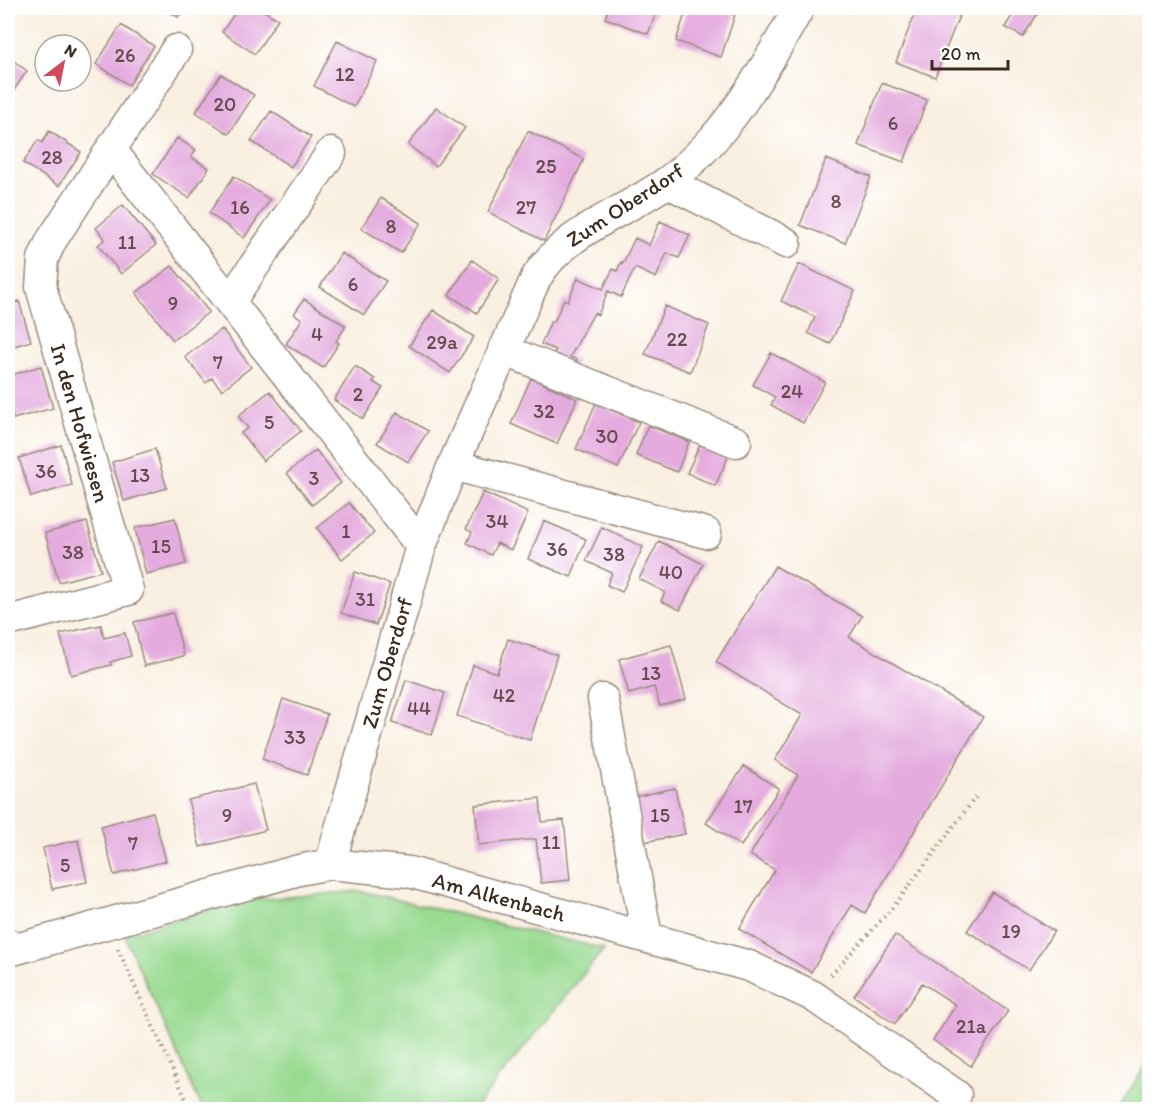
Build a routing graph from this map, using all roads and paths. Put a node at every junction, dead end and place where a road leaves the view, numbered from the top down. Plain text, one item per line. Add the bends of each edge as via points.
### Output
1 (797, 8) edge
2 (176, 51) dead end
3 (111, 150) junction
4 (331, 153) dead end
5 (667, 182) junction
6 (786, 243) dead end
7 (231, 300) junction
8 (503, 350) junction
9 (736, 442) dead end
10 (453, 465) junction
11 (706, 533) dead end
12 (421, 546) junction
13 (8, 621) edge
14 (603, 699) dead end
15 (978, 794) dead end
16 (330, 864) junction
17 (107, 924) junction
18 (647, 937) junction
19 (8, 947) edge
20 (813, 996) junction
21 (956, 1095) dead end
22 (191, 1110) edge

1 - 5 street, Zum Oberdorf via 729,121 697,158
2 - 3 street, In den Hofwiesen
3 - 7 street
3 - 13 street, In den Hofwiesen via 51,241 43,260 40,287 128,590
4 - 7 street
5 - 6 street
5 - 8 street, Zum Oberdorf via 555,253 536,278
7 - 12 street
8 - 9 street
8 - 10 street, Zum Oberdorf
10 - 11 street
10 - 12 street, Zum Oberdorf
12 - 16 street, Zum Oberdorf
14 - 18 street
15 - 20 path via 894,906
16 - 17 street, Am Alkenbach
16 - 18 street, Am Alkenbach via 409,873
17 - 19 street, Am Alkenbach
17 - 22 path
18 - 20 street, Am Alkenbach via 749,966
20 - 21 street, Am Alkenbach

